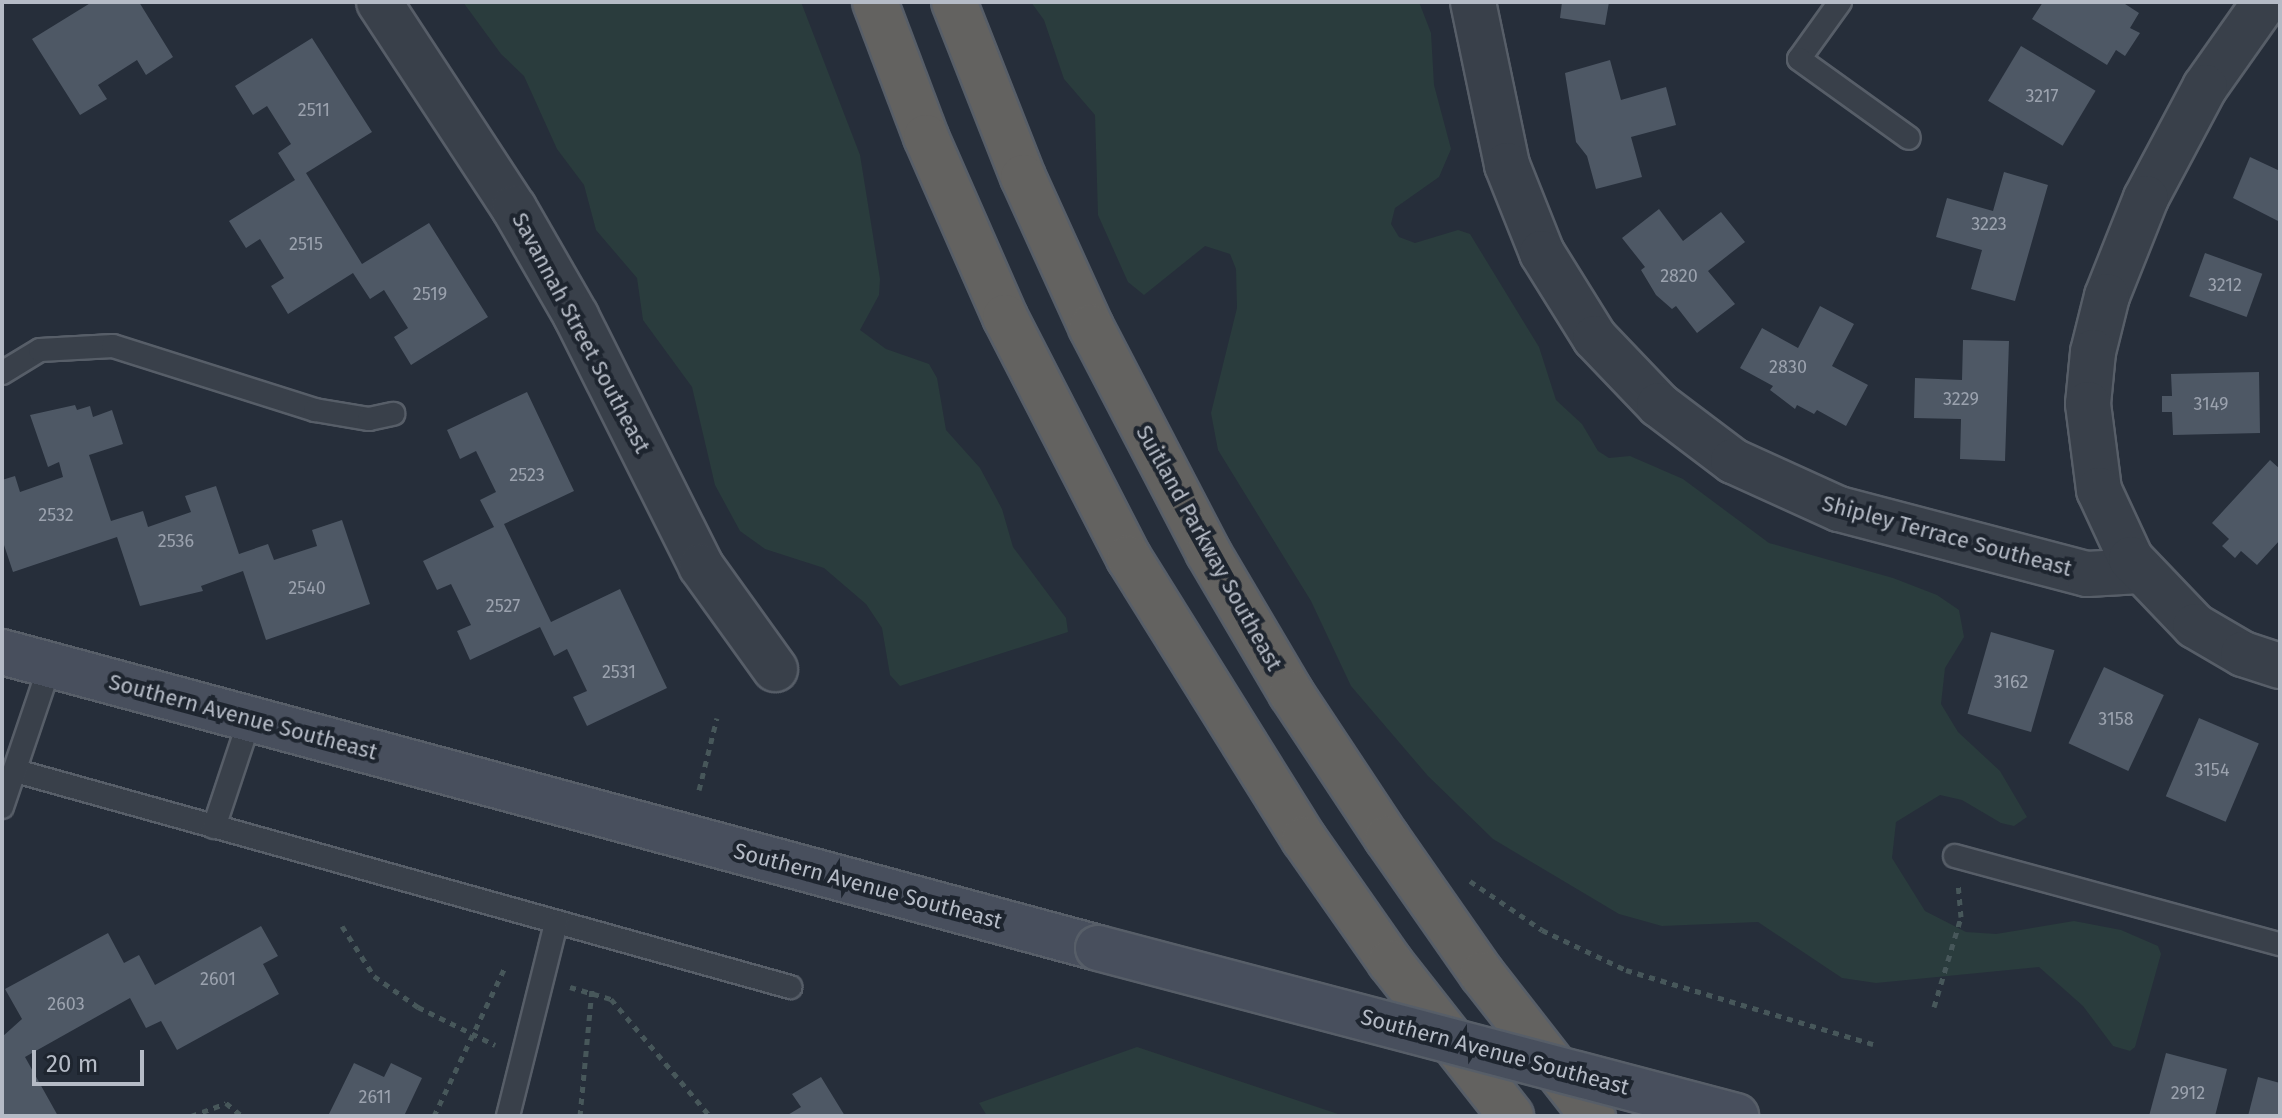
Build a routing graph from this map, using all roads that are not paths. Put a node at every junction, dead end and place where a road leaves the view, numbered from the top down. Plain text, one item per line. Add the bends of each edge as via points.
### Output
1 (379, 2) edge
2 (875, 2) edge
3 (954, 2) edge
4 (1473, 2) edge
5 (1840, 2) edge
6 (2265, 2) edge
7 (1909, 138) dead end
8 (2, 373) edge
9 (393, 414) dead end
10 (2140, 571) junction
11 (2, 652) edge
12 (50, 665) junction
13 (2280, 666) edge
14 (775, 669) dead end
15 (250, 719) junction
16 (16, 771) junction
17 (2, 807) edge
18 (214, 827) junction
19 (1955, 856) road end
20 (556, 923) junction
21 (2280, 944) edge
22 (790, 987) dead end
23 (508, 1116) edge
24 (1511, 1116) edge
25 (1593, 1116) edge
26 (1736, 1116) edge

1 - 14 street, Savannah Street Southeast via 560,289 701,566
2 - 24 highway via 926,137 1005,317 1129,558 1304,839 1440,1028
3 - 25 highway, Suitland Parkway Southeast via 1023,177 1085,314 1208,552 1339,767
4 - 10 street, Shipley Terrace Southeast via 1507,165 1542,253 1595,338 1659,405 1733,461 1828,505 2087,574
5 - 7 lane via 1799,59
6 - 10 street via 2205,87 2156,177 2121,259 2093,352 2088,404 2094,471 2112,525
8 - 9 lane via 40,350 113,346 315,410 369,419
10 - 13 street via 2166,602 2210,637
11 - 12 main road, Southern Avenue Southeast
12 - 15 main road, Southern Avenue Southeast
12 - 16 lane
15 - 18 lane
15 - 26 main road, Southern Avenue Southeast, bridge
16 - 17 lane
16 - 18 lane
18 - 20 lane
19 - 21 lane
20 - 22 lane
20 - 23 lane

